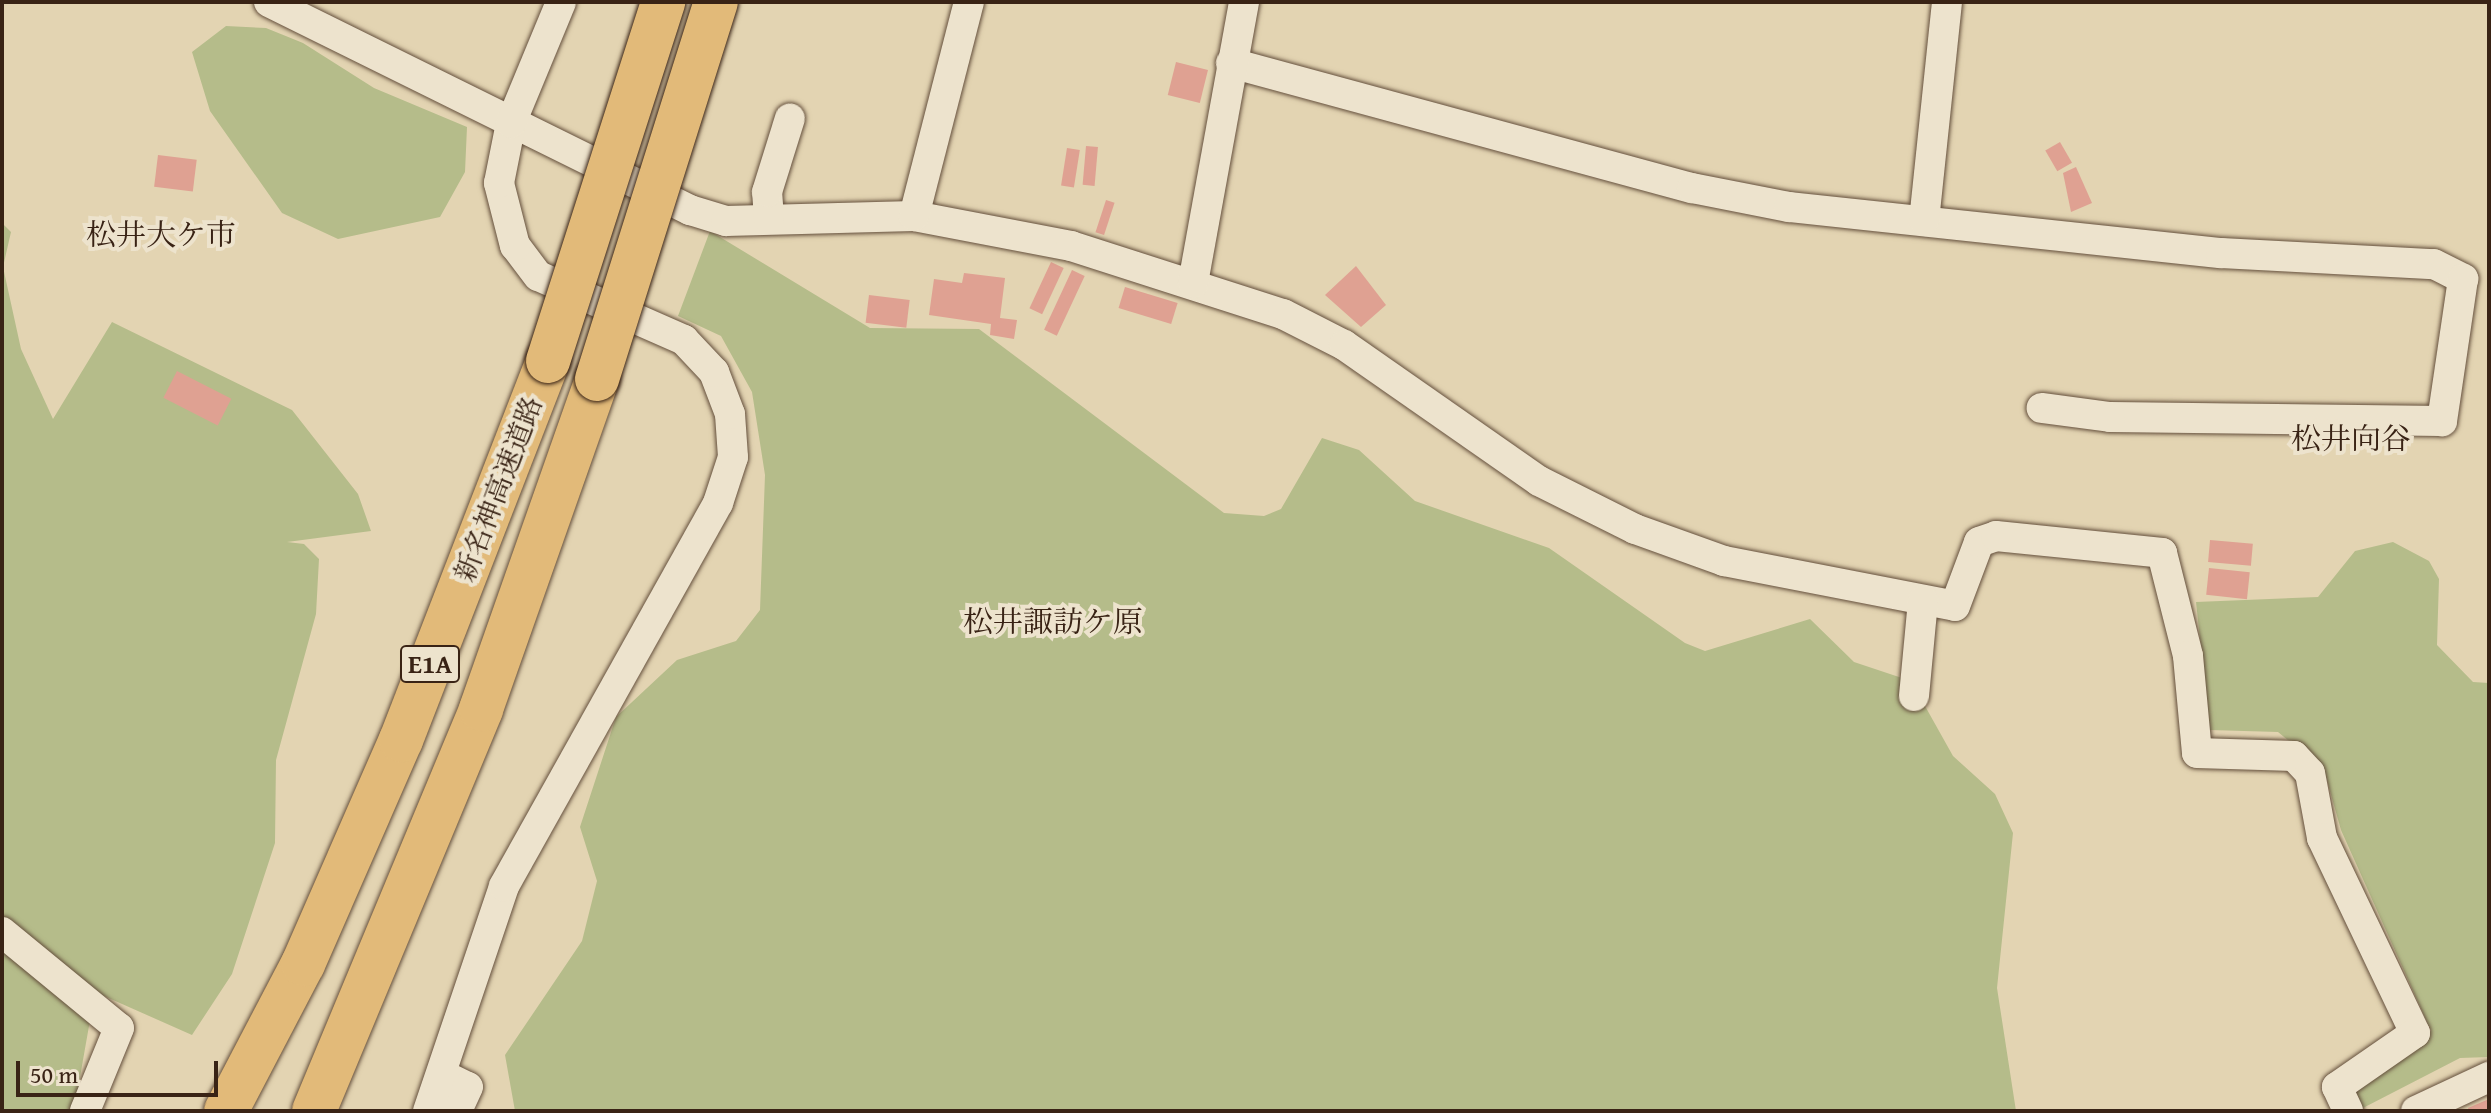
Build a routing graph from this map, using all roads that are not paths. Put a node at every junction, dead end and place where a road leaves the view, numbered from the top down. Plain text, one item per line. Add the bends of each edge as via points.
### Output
1 (269, 2) edge
2 (561, 2) edge
3 (663, 2) edge
4 (716, 2) edge
5 (969, 2) edge
6 (1244, 2) edge
7 (1947, 2) edge
8 (1231, 63) junction
9 (790, 118) dead end
10 (511, 123) junction
11 (914, 216) junction
12 (769, 219) junction
13 (1924, 221) junction
14 (1193, 283) junction
15 (2042, 408) dead end
16 (1923, 600) junction
17 (1914, 696) dead end
18 (2, 932) edge
19 (445, 1076) junction
20 (2489, 1077) edge
21 (85, 1111) edge
22 (226, 1111) edge
23 (314, 1111) edge
24 (428, 1111) edge
25 (457, 1111) edge
26 (2348, 1111) edge
27 (2416, 1111) edge

1 - 10 street
2 - 10 street
3 - 22 highway, 新名神高速道路 / E1A, bridge via 548,361 401,740 303,964
4 - 23 highway, 新名神高速道路 / E1A, bridge via 597,379 481,709
5 - 11 street
6 - 8 street
7 - 13 street
8 - 13 street via 1692,188
8 - 14 street
9 - 12 street via 767,192
10 - 12 street via 690,210 726,221
10 - 19 street via 499,183 515,246 538,276 684,340 714,372 730,414 733,457 718,503 504,886
11 - 12 street
11 - 14 street via 1071,246
13 - 15 street via 2221,253 2434,264 2463,279 2442,421 2110,417
14 - 16 street via 1283,314 1344,345 1539,481 1635,529 1724,561
16 - 17 street
16 - 26 street via 1955,606 1979,542 1996,536 2162,553 2188,656 2197,753 2294,756 2310,773 2322,838 2415,1033 2337,1087
18 - 21 street via 119,1028
19 - 24 street
19 - 25 street via 468,1087
20 - 27 street

